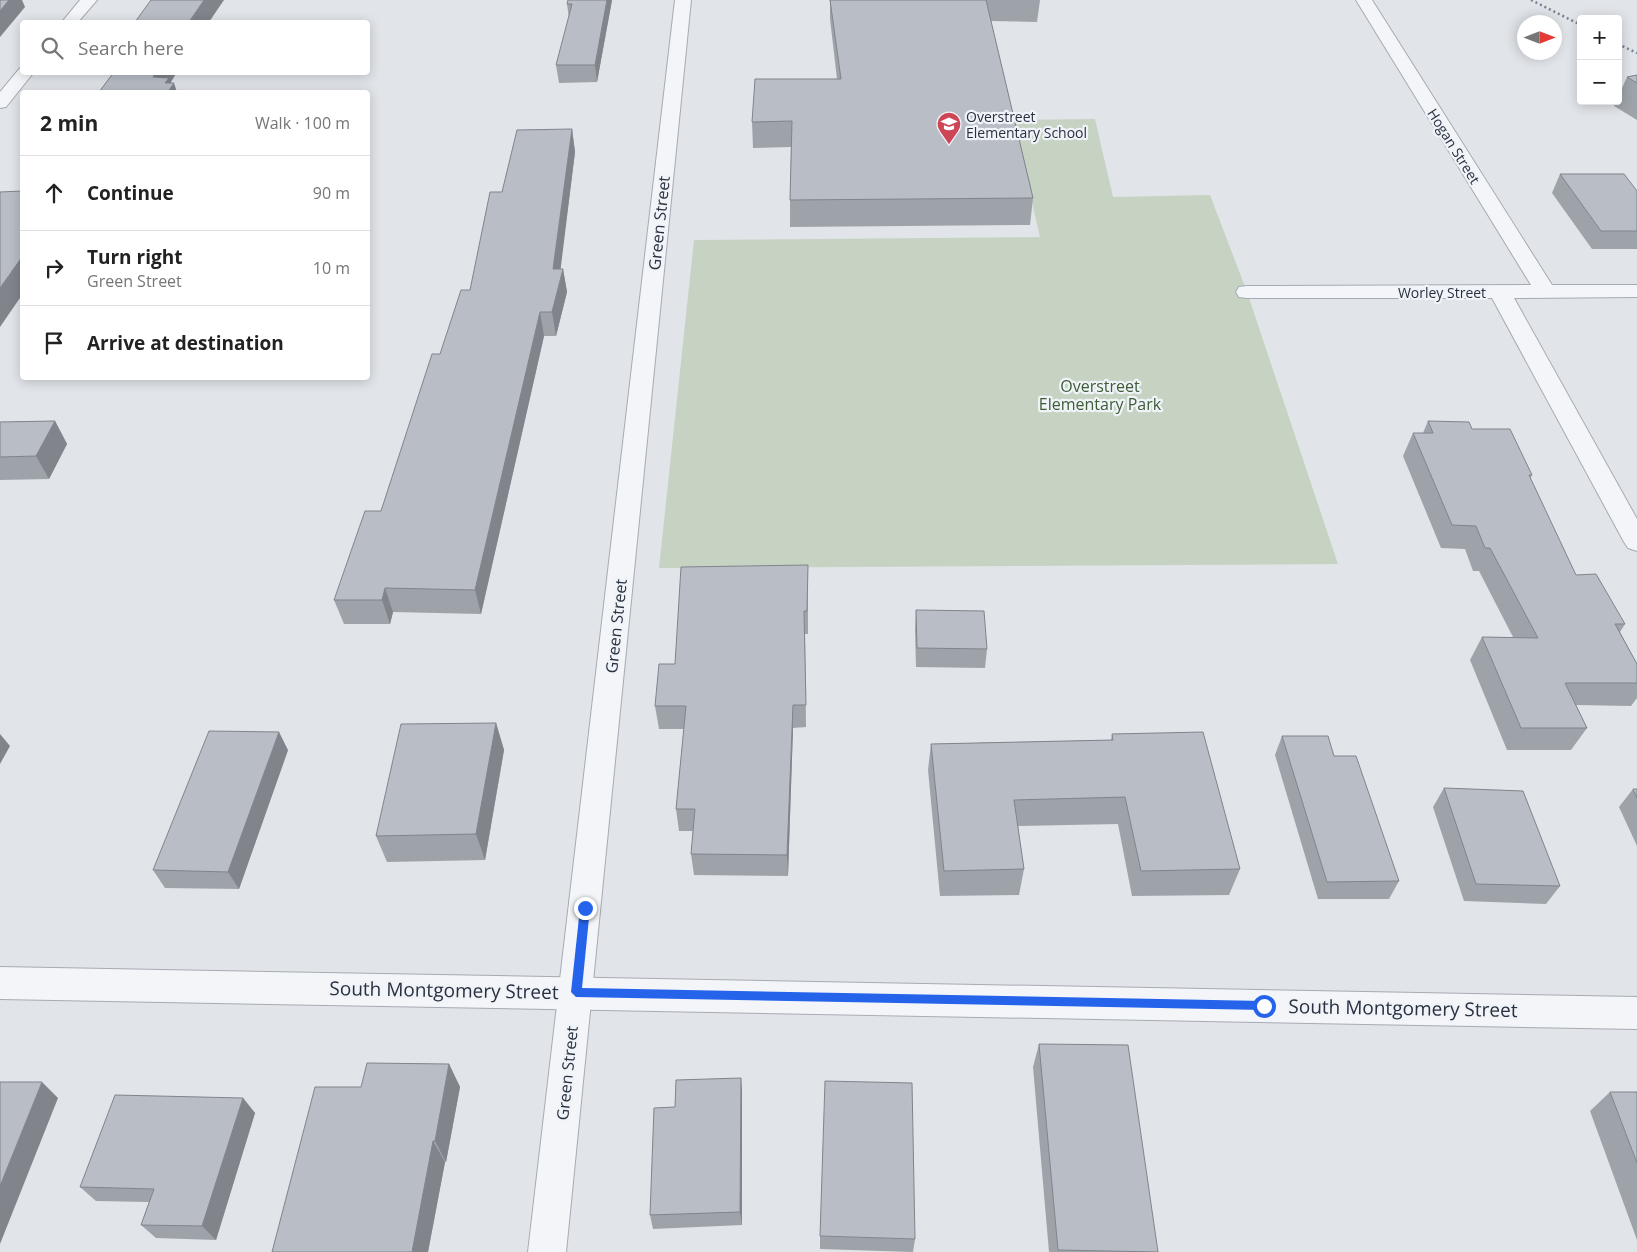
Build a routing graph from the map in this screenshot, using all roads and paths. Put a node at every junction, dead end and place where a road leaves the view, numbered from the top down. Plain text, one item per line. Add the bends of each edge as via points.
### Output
1 (90, 0) edge
2 (683, 0) edge
3 (1364, 0) edge
4 (72, 20) edge
5 (23, 75) edge
6 (0, 103) edge
7 (1545, 291) junction
8 (1637, 291) edge
9 (1247, 292) dead end
10 (1500, 292) junction
11 (1637, 542) edge
12 (0, 983) edge
13 (576, 992) junction
14 (1637, 1013) edge
15 (547, 1252) edge

1 - 4 street
2 - 13 street, Green Street
3 - 7 street, Hogan Street
5 - 6 street
7 - 8 street, Worley Street
7 - 10 street, Worley Street
9 - 10 street, Worley Street
10 - 11 street
12 - 13 street, South Montgomery Street
13 - 14 street, South Montgomery Street
13 - 15 street, Green Street

